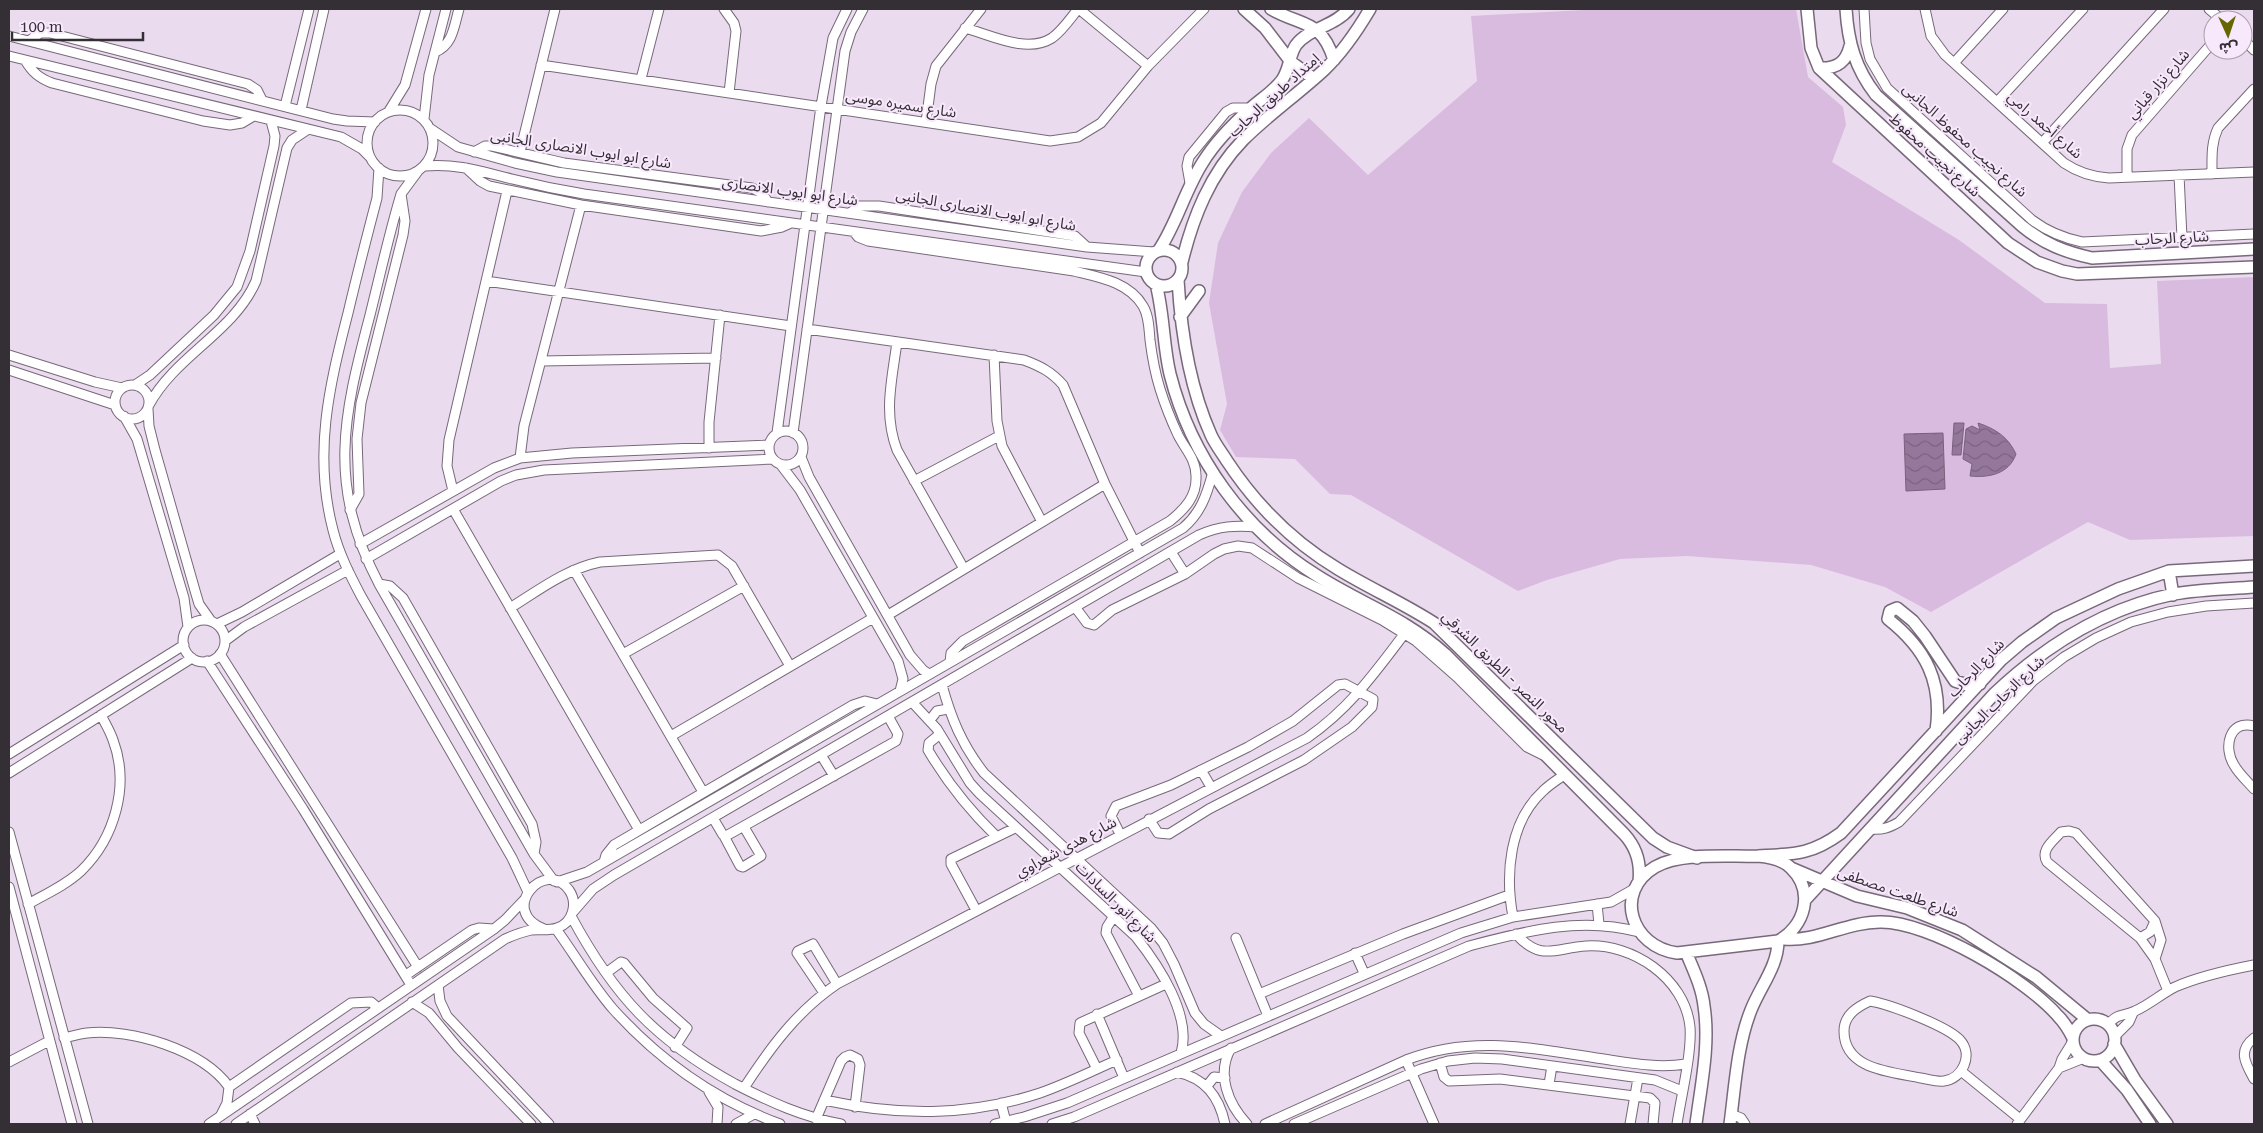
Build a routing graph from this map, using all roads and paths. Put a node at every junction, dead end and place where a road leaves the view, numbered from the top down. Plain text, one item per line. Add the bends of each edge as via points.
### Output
1 (309, 9) edge
2 (324, 9) edge
3 (426, 9) edge
4 (446, 9) edge
5 (459, 9) edge
6 (555, 9) edge
7 (659, 9) edge
8 (724, 9) edge
9 (848, 9) edge
10 (863, 9) edge
11 (981, 9) edge
12 (1078, 9) edge
13 (1204, 9) edge
14 (1244, 9) edge
15 (1265, 9) edge
16 (1271, 9) edge
17 (1349, 9) edge
18 (1370, 9) edge
19 (1807, 9) edge
20 (1846, 9) edge
21 (1864, 9) edge
22 (1925, 9) edge
23 (2003, 9) edge
24 (2083, 9) edge
25 (2164, 9) edge
26 (1256, 19) junction
27 (965, 28) junction
28 (1318, 30) junction
29 (9, 36) edge
30 (1850, 46) junction
31 (435, 52) junction
32 (2203, 53) edge
33 (9, 56) edge
34 (25, 60) junction
35 (1334, 60) junction
36 (1291, 62) junction
37 (1954, 63) junction
38 (541, 65) junction
39 (1148, 66) junction
40 (1819, 68) junction
41 (641, 79) junction
42 (1314, 79) junction
43 (2254, 88) edge
44 (729, 93) junction
45 (1997, 102) junction
46 (285, 106) junction
47 (820, 106) junction
48 (836, 108) junction
49 (301, 110) junction
50 (389, 111) junction
51 (252, 116) junction
52 (424, 119) junction
53 (271, 121) junction
54 (375, 122) junction
55 (926, 122) junction
56 (431, 128) junction
57 (307, 130) junction
58 (2042, 144) junction
59 (474, 152) junction
60 (520, 152) junction
61 (370, 157) junction
62 (379, 168) junction
63 (466, 168) junction
64 (421, 169) junction
65 (2254, 172) edge
66 (2212, 174) junction
67 (2179, 175) junction
68 (2127, 177) junction
69 (507, 191) junction
70 (401, 194) junction
71 (768, 202) junction
72 (581, 205) junction
73 (807, 208) junction
74 (822, 210) junction
75 (791, 222) junction
76 (805, 225) junction
77 (820, 227) junction
78 (2254, 234) edge
79 (2182, 238) junction
80 (2254, 242) edge
81 (2254, 249) edge
82 (2238, 250) junction
83 (1156, 251) junction
84 (2092, 258) junction
85 (1182, 262) junction
86 (1074, 267) junction
87 (2254, 267) edge
88 (1146, 272) junction
89 (2092, 274) junction
90 (1178, 280) junction
91 (486, 281) junction
92 (1156, 284) junction
93 (1199, 291) dead end
94 (558, 292) junction
95 (720, 316) junction
96 (1180, 317) junction
97 (791, 326) junction
98 (807, 329) junction
99 (897, 342) junction
100 (9, 355) edge
101 (994, 356) junction
102 (716, 358) junction
103 (540, 361) junction
104 (9, 370) edge
105 (135, 385) junction
106 (122, 388) junction
107 (115, 405) junction
108 (148, 407) junction
109 (124, 416) junction
110 (777, 433) junction
111 (793, 433) junction
112 (999, 436) junction
113 (768, 445) junction
114 (709, 448) junction
115 (801, 456) junction
116 (520, 458) junction
117 (772, 459) junction
118 (782, 465) junction
119 (1213, 472) junction
120 (914, 481) junction
121 (1105, 484) junction
122 (453, 491) junction
123 (453, 509) junction
124 (350, 510) junction
125 (1042, 522) junction
126 (1257, 527) junction
127 (1183, 528) junction
128 (1133, 540) junction
129 (1191, 540) junction
130 (360, 544) junction
131 (1171, 552) junction
132 (1140, 553) junction
133 (340, 554) junction
134 (366, 559) junction
135 (2254, 566) edge
136 (964, 569) junction
137 (348, 570) junction
138 (574, 570) junction
139 (1112, 570) junction
140 (2169, 571) junction
141 (1184, 574) junction
142 (1121, 581) junction
143 (379, 584) junction
144 (1323, 585) junction
145 (744, 586) junction
146 (2254, 587) edge
147 (2174, 594) junction
148 (2254, 603) edge
149 (1075, 607) junction
150 (510, 608) junction
151 (888, 615) junction
152 (873, 618) junction
153 (214, 623) junction
154 (188, 627) junction
155 (1405, 633) junction
156 (225, 641) junction
157 (184, 645) junction
158 (220, 654) junction
159 (623, 654) junction
160 (192, 658) junction
161 (207, 661) junction
162 (950, 662) junction
163 (790, 666) junction
164 (929, 674) junction
165 (1980, 684) junction
166 (942, 685) junction
167 (900, 691) junction
168 (1360, 692) junction
169 (912, 702) junction
170 (877, 704) junction
171 (948, 709) junction
172 (101, 715) junction
173 (888, 716) junction
174 (930, 720) junction
175 (2254, 726) edge
176 (1936, 731) junction
177 (940, 734) junction
178 (671, 736) junction
179 (9, 754) edge
180 (821, 755) junction
181 (1547, 757) junction
182 (1265, 761) junction
183 (1201, 770) junction
184 (9, 773) edge
185 (1564, 775) junction
186 (1589, 775) junction
187 (834, 776) junction
188 (1273, 776) junction
189 (1211, 787) junction
190 (1577, 787) junction
191 (2254, 789) edge
192 (703, 792) junction
193 (1868, 806) junction
194 (713, 818) junction
195 (1882, 818) junction
196 (1149, 819) junction
197 (744, 826) junction
198 (1015, 828) junction
199 (1870, 829) junction
200 (639, 830) junction
201 (9, 832) edge
202 (1120, 834) junction
203 (724, 836) junction
204 (996, 836) junction
205 (534, 854) junction
206 (1758, 856) junction
207 (1075, 858) junction
208 (1697, 858) junction
209 (604, 862) junction
210 (1060, 866) junction
211 (1791, 868) junction
212 (556, 881) junction
213 (1823, 881) junction
214 (1637, 885) junction
215 (9, 887) edge
216 (526, 895) junction
217 (1509, 895) junction
218 (1805, 900) junction
219 (28, 904) junction
220 (1597, 904) junction
221 (11, 906) edge
222 (976, 910) junction
223 (572, 914) junction
224 (1114, 916) junction
225 (1512, 917) junction
226 (2155, 921) junction
227 (1599, 924) junction
228 (556, 928) junction
229 (494, 929) junction
230 (544, 929) junction
231 (1639, 932) junction
232 (1516, 934) junction
233 (1236, 938) dead end
234 (2140, 938) junction
235 (1781, 940) junction
236 (1163, 943) junction
237 (1686, 952) junction
238 (1356, 953) junction
239 (1149, 954) junction
240 (2155, 959) junction
241 (2254, 965) edge
242 (418, 967) junction
243 (606, 973) junction
244 (1364, 973) junction
245 (406, 976) junction
246 (837, 984) junction
247 (1166, 984) junction
248 (412, 985) junction
249 (438, 985) junction
250 (2168, 991) junction
251 (824, 993) junction
252 (1259, 994) junction
253 (1138, 996) junction
254 (412, 1002) junction
255 (378, 1008) junction
256 (2133, 1012) junction
257 (1097, 1014) junction
258 (1268, 1016) junction
259 (2088, 1020) junction
260 (2108, 1024) junction
261 (1221, 1036) junction
262 (64, 1038) junction
263 (2254, 1038) edge
264 (2073, 1040) junction
265 (49, 1041) junction
266 (2114, 1041) junction
267 (675, 1047) junction
268 (1231, 1048) junction
269 (1181, 1053) junction
270 (2084, 1058) junction
271 (1117, 1060) junction
272 (1406, 1060) junction
273 (2100, 1060) junction
274 (9, 1062) edge
275 (1440, 1063) junction
276 (1686, 1064) junction
277 (1552, 1066) junction
278 (2059, 1068) junction
279 (1097, 1069) junction
280 (1961, 1071) junction
281 (1176, 1072) junction
282 (1412, 1073) junction
283 (1124, 1078) junction
284 (1225, 1078) junction
285 (1638, 1078) junction
286 (2254, 1080) edge
287 (1549, 1084) junction
288 (1207, 1086) junction
289 (229, 1088) junction
290 (705, 1088) junction
291 (744, 1088) junction
292 (1682, 1091) junction
293 (1634, 1096) junction
294 (824, 1100) junction
295 (1001, 1103) junction
296 (1066, 1103) junction
297 (854, 1106) junction
298 (250, 1114) junction
299 (754, 1114) junction
300 (220, 1117) junction
301 (1074, 1117) junction
302 (816, 1119) junction
303 (1730, 1119) edge
304 (1006, 1122) junction
305 (2019, 1122) edge
306 (72, 1124) edge
307 (88, 1124) edge
308 (209, 1124) edge
309 (236, 1124) edge
310 (255, 1124) edge
311 (532, 1124) edge
312 (549, 1124) edge
313 (717, 1124) edge
314 (736, 1124) edge
315 (780, 1124) edge
316 (841, 1124) edge
317 (995, 1124) edge
318 (1052, 1124) edge
319 (1225, 1124) edge
320 (1236, 1124) edge
321 (1248, 1124) edge
322 (1265, 1124) edge
323 (1294, 1124) edge
324 (1434, 1124) edge
325 (1630, 1124) edge
326 (1652, 1124) edge
327 (1677, 1124) edge
328 (1696, 1124) edge
329 (1745, 1124) edge
330 (2150, 1124) edge
331 (2167, 1124) edge

1 - 46 street
2 - 49 street
3 - 50 street via 405,84
4 - 31 street
5 - 31 street via 450,41
6 - 38 street
7 - 41 street
8 - 44 street via 736,31
9 - 47 street via 833,38
10 - 48 street via 845,51
11 - 27 street
12 - 27 street via 1053,38 1036,44 1020,44
12 - 39 street
13 - 39 street, شارع سميره موسى
14 - 26 street
15 - 26 street
16 - 28 street
17 - 28 street, إمتداد طريق الرحاب
18 - 35 street, إمتداد طريق الرحاب via 1352,39
19 - 40 street, شارع نجيب محفوظ via 1810,48
20 - 30 street, شارع نجيب محفوظ
21 - 79 street, شارع نجيب محفوظ الجانبى via 1870,59 1887,88 2040,225 2064,238 2082,242
22 - 37 street, شارع أحمد رامي via 1931,36
23 - 37 street
24 - 45 street
25 - 58 street
26 - 36 street
27 - 55 street via 936,66
28 - 35 street
28 - 36 street, إمتداد طريق الرحاب via 1296,45
29 - 46 street via 29,41 40,33 65,37 248,84 257,90 262,100
30 - 40 street via 1843,61 1828,68
30 - 84 street, شارع نجيب محفوظ via 1860,72 1876,95 2022,226 2055,248
31 - 52 street via 426,90
32 - 68 street, شارع نزار قباني via 2132,135 2127,149
33 - 34 street
34 - 51 street
34 - 51 street via 40,79 198,120 230,125 242,123
35 - 42 street, إمتداد طريق الرحاب
36 - 42 street
36 - 83 street, إمتداد طريق الرحاب via 1274,89 1250,108 1214,146 1190,183 1167,237
37 - 45 street, شارع أحمد رامي
38 - 41 street, شارع سميره موسى
38 - 60 street
39 - 55 street, شارع سميره موسى via 1101,123 1078,137 1050,141
40 - 89 street, شارع نجيب محفوظ via 2020,252 2055,269
41 - 44 street, شارع سميره موسى
42 - 85 street, إمتداد طريق الرحاب via 1243,141 1221,167 1194,218
43 - 66 street via 2215,134
44 - 47 street, شارع سميره موسى
45 - 58 street, شارع أحمد رامي
46 - 49 street
47 - 48 street, شارع سميره موسى
47 - 73 street
48 - 55 street, شارع سميره موسى
48 - 74 street
49 - 54 street via 347,121
50 - 52 street via 409,111
50 - 54 street
51 - 53 street
52 - 56 street
53 - 57 street
53 - 105 street via 274,146 242,278 214,314 150,375
54 - 61 street via 368,136
56 - 59 street, شارع ابو ايوب الانصارى via 458,147
56 - 64 street via 433,152
57 - 61 street via 341,137
57 - 108 street via 292,140 287,148 252,290 236,311 161,386
58 - 68 street, شارع أحمد رامي via 2064,164 2086,175
59 - 60 street, شارع ابو ايوب الانصارى الجانبى via 492,146
59 - 71 street, شارع ابو ايوب الانصارى via 557,172
60 - 71 street, شارع ابو ايوب الانصارى الجانبى via 572,164 752,188 762,193
61 - 62 street
62 - 64 street via 398,176 408,176
62 - 133 street via 377,198 330,382 323,438 328,505
63 - 64 street, شارع ابو ايوب الانصارى via 438,165
63 - 69 street via 484,184
63 - 75 street, شارع ابو ايوب الانصارى via 561,190
64 - 70 street
65 - 66 street, شارع أحمد رامي
66 - 67 street, شارع أحمد رامي
67 - 68 street, شارع أحمد رامي
67 - 79 street
69 - 72 street
69 - 91 street
70 - 124 street via 348,401 344,441
70 - 124 street via 405,221 403,235 361,403 359,494
71 - 73 street, شارع ابو ايوب الانصارى
72 - 75 street via 761,231
72 - 94 street
73 - 74 street, شارع ابو ايوب الانصارى
73 - 76 street
74 - 77 street
74 - 83 street, شارع ابو ايوب الانصارى via 1087,247
75 - 76 street, شارع ابو ايوب الانصارى
76 - 77 street, شارع ابو ايوب الانصارى
76 - 97 street
77 - 86 street, شارع ابو ايوب الانصارى
77 - 98 street
78 - 79 street
80 - 82 street via 2243,244
81 - 82 street, شارع الرحاب
82 - 84 street, شارع الرحاب
83 - 85 street via 1170,250
83 - 88 street via 1147,261
84 - 89 street
85 - 90 street
86 - 88 street, شارع ابو ايوب الانصارى
86 - 128 street via 1121,285 1143,306 1159,387 1172,422 1196,469 1195,488 1186,506 1170,521
87 - 89 street
88 - 92 street
90 - 92 street via 1168,286
90 - 96 street, محور النصر - الطريق الشرقي
91 - 94 street
91 - 122 street via 449,440 447,466
92 - 119 street, محور النصر - الطريق الشرقي via 1176,395
93 - 96 street
94 - 95 street
94 - 103 street
95 - 97 street
95 - 102 street
96 - 186 street, محور النصر - الطريق الشرقي via 1190,370 1209,429 1254,498 1316,555 1434,623
97 - 110 street
98 - 99 street
98 - 111 street
99 - 101 street
99 - 120 street via 889,424 897,450
100 - 106 street
101 - 112 street
101 - 121 street via 1041,366 1063,385
102 - 103 street
102 - 114 street
103 - 116 street via 521,437
104 - 107 street
105 - 106 street
105 - 108 street via 146,392
106 - 107 street
107 - 109 street
108 - 109 street via 137,418
108 - 153 street via 149,426 196,594 202,609
109 - 154 street via 137,439 184,598
110 - 111 street
110 - 113 street
111 - 115 street via 803,446
112 - 120 street
112 - 125 street via 1006,456
113 - 114 street
113 - 117 street
114 - 116 street
115 - 118 street via 793,464
115 - 151 street via 809,477
116 - 122 street via 494,468
117 - 118 street
117 - 123 street via 530,472 500,481
118 - 152 street
119 - 126 street, محور النصر - الطريق الشرقي via 1236,506
119 - 127 street via 1202,506
120 - 136 street
121 - 125 street
121 - 128 street
122 - 130 street
123 - 134 street
123 - 150 street
124 - 130 street
125 - 136 street
126 - 129 street via 1227,526 1212,529
126 - 144 street, محور النصر - الطريق الشرقي
127 - 129 street via 1188,530
127 - 132 street
128 - 132 street
128 - 162 street via 963,642 952,653
129 - 131 street
130 - 134 street
131 - 141 street
131 - 142 street
132 - 139 street
133 - 137 street
133 - 153 street via 242,612
134 - 143 street
135 - 140 street, شارع الرحاب
136 - 151 street
137 - 156 street via 244,627
137 - 216 street via 507,850
138 - 145 street via 600,562 712,554 728,561
138 - 150 street
138 - 159 street
139 - 142 street
139 - 162 street
140 - 147 street
140 - 165 street, شارع الرحاب via 2118,589 2056,618 2022,642
141 - 144 street via 1224,549 1238,546 1252,548 1298,578
141 - 149 street via 1117,607 1094,625 1087,623
142 - 149 street
143 - 205 street
143 - 205 street via 390,586 404,598 532,824 536,842
144 - 155 street
144 - 181 street, محور النصر - الطريق الشرقي via 1389,613 1430,641
145 - 159 street
145 - 163 street
146 - 147 street, شارع الرحاب
147 - 195 street, شارع الرحاب via 2089,625 2022,668 1995,693
148 - 199 street, شارع الرحاب الجانبى via 2168,612 2131,622 2096,638 2033,681 1899,822 1885,828
149 - 166 street
150 - 200 street
151 - 164 street via 916,663
152 - 163 street
152 - 167 street via 898,661 903,679
153 - 154 street via 197,621
153 - 156 street via 224,633
154 - 157 street
155 - 168 street, شارع هدى شعراوي
155 - 181 street via 1436,657 1527,747
156 - 158 street
157 - 160 street
157 - 179 street
158 - 161 street
158 - 242 street
159 - 178 street
160 - 161 street
160 - 172 street
161 - 245 street
162 - 164 street
163 - 178 street
164 - 167 street
165 - 176 street, شارع الرحاب
165 - 176 street via 1967,686 1955,680 1913,621 1897,608 1890,611 1888,618 1914,643 1930,669 1937,693
166 - 169 street
166 - 171 street, شارع انور السادات
167 - 170 street
168 - 182 street, شارع هدى شعراوي via 1326,724
168 - 183 street via 1345,684 1334,686 1293,721
168 - 188 street via 1374,702 1362,718 1319,751
169 - 173 street
169 - 174 street, شارع انور السادات
170 - 192 street via 865,701 853,705
170 - 209 street
171 - 174 street via 937,710
171 - 207 street, شارع انور السادات via 962,740 984,773
172 - 184 street
172 - 219 street via 113,740 119,765 119,797 112,826 98,851 80,872
173 - 180 street
173 - 187 street via 898,734 896,741
174 - 177 street, شارع انور السادات
175 - 191 street via 2233,730 2228,742 2234,766
176 - 193 street, شارع الرحاب
177 - 198 street, شارع انور السادات via 970,783
177 - 204 street via 929,743 928,750 955,791
178 - 192 street
180 - 187 street
180 - 194 street
181 - 185 street, محور النصر - الطريق الشرقي
182 - 188 street
182 - 189 street, شارع هدى شعراوي
183 - 189 street
183 - 202 street via 1172,785 1116,806 1111,816
185 - 190 street, محور النصر - الطريق الشرقي
185 - 217 street via 1542,791 1518,829 1508,872
186 - 190 street
186 - 208 street, محور النصر - الطريق الشرقي via 1653,838 1666,847
187 - 197 street
188 - 196 street via 1169,834 1158,833
189 - 196 street, شارع هدى شعراوي
190 - 214 street, محور النصر - الطريق الشرقي via 1631,842 1639,861
192 - 200 street
193 - 195 street
193 - 206 street, شارع الرحاب via 1841,833 1820,848 1789,855
194 - 203 street
194 - 223 street via 601,883 585,896
195 - 199 street, شارع الرحاب
196 - 202 street, شارع هدى شعراوي
197 - 203 street
197 - 203 street via 761,856 743,867
198 - 204 street
198 - 210 street, شارع انور السادات
199 - 213 street, شارع الرحاب
200 - 209 street via 614,844
201 - 219 street
202 - 207 street, شارع هدى شعراوي
204 - 222 street via 951,859
205 - 212 street
206 - 208 street, شارع الرحاب
206 - 211 street, شارع طلعت مصطفى via 1771,858
207 - 210 street, شارع هدى شعراوي
207 - 236 street, شارع انور السادات via 1144,921
208 - 214 street via 1655,867
209 - 212 street via 587,872
210 - 222 street, شارع هدى شعراوي
210 - 224 street, شارع انور السادات
211 - 213 street, شارع طلعت مصطفى
211 - 218 street via 1800,881
212 - 216 street via 542,881
212 - 223 street via 572,896
213 - 218 street, شارع الرحاب
213 - 259 street, شارع طلعت مصطفى via 1857,896 1907,908 1962,930 2036,977
214 - 220 street via 1619,899
214 - 231 street, محور النصر - الطريق الشرقي via 1631,906
215 - 221 street
216 - 229 street
216 - 230 street via 526,914
217 - 225 street
217 - 238 street
218 - 235 street via 1799,922
219 - 262 street
220 - 225 street
220 - 227 street
221 - 265 street
222 - 246 street, شارع هدى شعراوي
223 - 228 street
223 - 243 street
224 - 239 street, شارع انور السادات
224 - 253 street via 1106,933
225 - 244 street via 1435,942
226 - 234 street via 2150,932
226 - 234 street via 2076,834 2061,832 2046,849 2044,856 2047,862
226 - 240 street via 2161,940
227 - 231 street
227 - 232 street via 1574,924
228 - 230 street
228 - 290 street via 612,1008 648,1044
229 - 242 street via 472,930
229 - 248 street
230 - 249 street via 505,939
231 - 237 street, شارع طلعت مصطفى via 1659,949
232 - 268 street via 1469,946 1431,961
232 - 276 street via 1528,946 1539,951 1609,947 1637,957 1654,968 1674,989 1687,1012 1690,1037
233 - 252 street
234 - 240 street
235 - 237 street, شارع طلعت مصطفى
235 - 264 street, شارع طلعت مصطفى via 1810,938 1853,924 1879,922 1910,926 1960,947 2006,974 2049,1007
235 - 303 street via 1751,1010 1742,1041
236 - 239 street
236 - 261 street, شارع انور السادات via 1195,1014
237 - 328 street via 1704,1005 1706,1033
238 - 244 street
238 - 252 street
239 - 247 street, شارع انور السادات
240 - 250 street
241 - 250 street via 2194,980
242 - 245 street
243 - 267 street via 631,1005
243 - 267 street via 623,962 653,998 687,1028
244 - 258 street
245 - 248 street
246 - 251 street, شارع هدى شعراوي
246 - 251 street via 813,944 798,951
247 - 253 street
247 - 269 street, شارع انور السادات via 1183,1027
248 - 255 street
249 - 254 street
249 - 312 street via 440,1001 448,1016
250 - 256 street
251 - 291 street, شارع هدى شعراوي via 786,1028
252 - 258 street
253 - 257 street
254 - 298 street
254 - 311 street via 429,1013 458,1048
255 - 289 street via 372,1002 351,1004
255 - 300 street
256 - 260 street via 2114,1018
256 - 266 street
257 - 271 street
257 - 279 street via 1082,1020 1078,1028
258 - 261 street
259 - 260 street
259 - 264 street via 2076,1030
260 - 266 street
261 - 269 street
262 - 289 street via 104,1033 155,1041 205,1064
262 - 307 street
263 - 286 street via 2245,1047 2244,1058
264 - 270 street via 2076,1051
264 - 278 street
265 - 274 street
265 - 306 street
266 - 273 street via 2109,1054
266 - 331 street via 2131,1074
267 - 291 street
268 - 281 street
268 - 284 street via 1226,1057
269 - 283 street
270 - 273 street
270 - 278 street
271 - 279 street
271 - 283 street
272 - 276 street via 1443,1048 1486,1044 1659,1067
272 - 282 street
272 - 322 street
273 - 330 street via 2123,1085
275 - 277 street via 1475,1058
275 - 282 street
275 - 287 street via 1444,1077 1449,1081 1500,1079
276 - 292 street
277 - 285 street
277 - 287 street
278 - 305 street
279 - 295 street via 1041,1093
280 - 280 street via 1966,1054 1960,1040 1911,1014 1870,1001 1858,1006 1848,1016 1844,1028 1849,1051 1876,1070 1944,1081
280 - 305 street
281 - 288 street via 1188,1074
281 - 301 street
282 - 323 street
282 - 324 street
283 - 296 street
284 - 288 street via 1214,1077
284 - 321 street via 1232,1104
285 - 292 street via 1660,1081
285 - 293 street
287 - 293 street
288 - 319 street via 1214,1094
289 - 300 street via 227,1103
290 - 299 street
290 - 313 street via 718,1107
291 - 302 street via 770,1103
292 - 327 street
293 - 325 street
293 - 326 street via 1650,1098 1655,1103
294 - 297 street
294 - 297 street via 843,1059 853,1056 860,1065
294 - 302 street
295 - 297 street via 929,1113
295 - 304 street
296 - 301 street
296 - 304 street
298 - 309 street
298 - 310 street
299 - 314 street
299 - 315 street
300 - 308 street
301 - 318 street
302 - 316 street
303 - 329 street via 1741,1118
304 - 317 street
320 - 321 street

